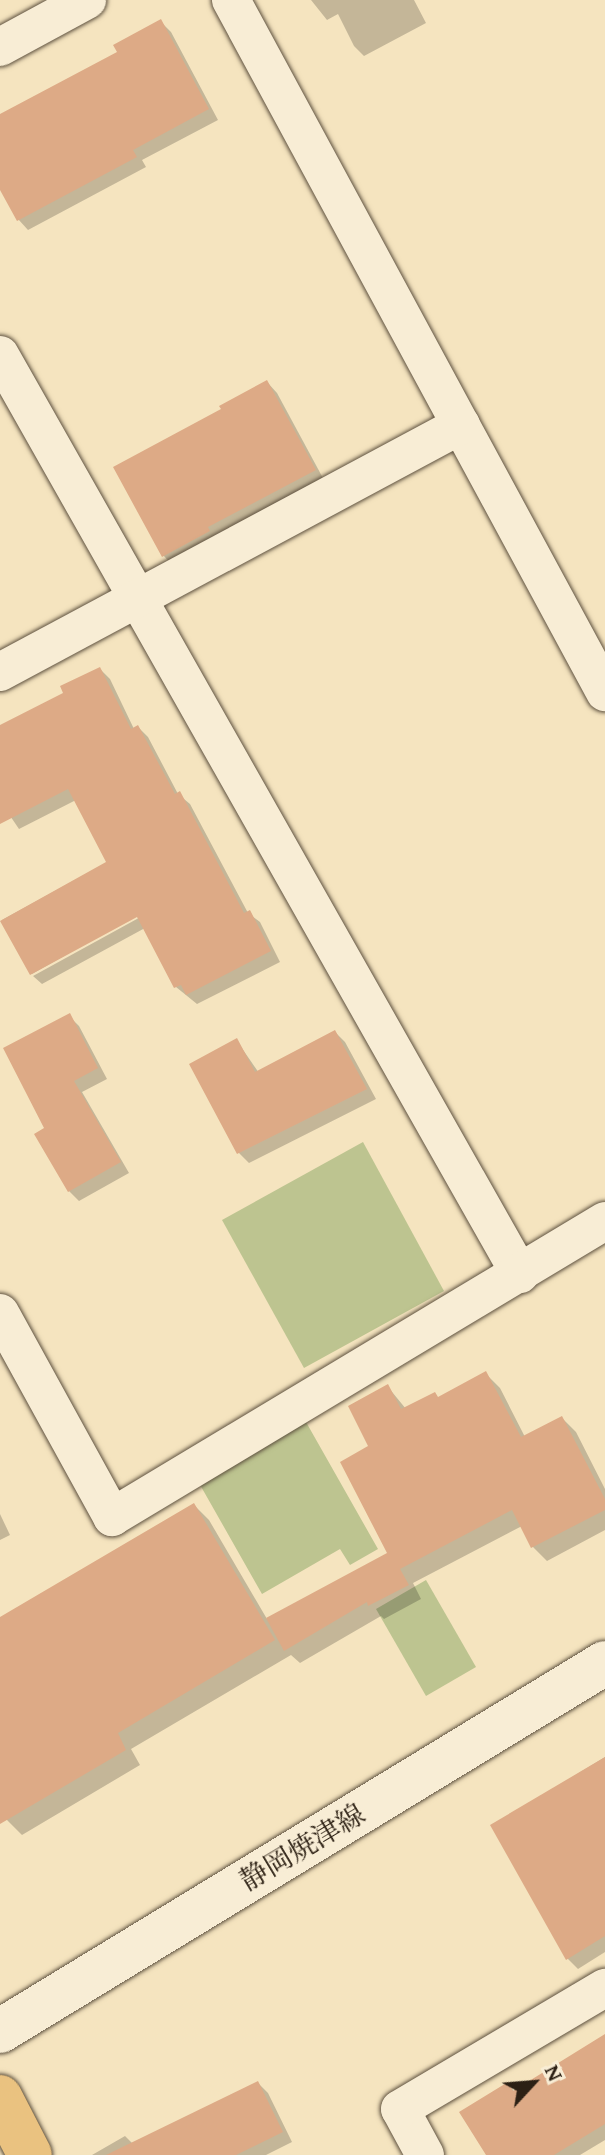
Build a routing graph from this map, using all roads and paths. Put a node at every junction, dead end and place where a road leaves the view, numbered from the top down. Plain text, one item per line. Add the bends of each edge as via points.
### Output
1 (87, 0) edge
2 (231, 0) edge
3 (0, 47) edge
4 (0, 355) edge
5 (461, 425) junction
6 (137, 600) junction
7 (0, 672) edge
8 (605, 692) edge
9 (605, 1221) edge
10 (520, 1274) junction
11 (0, 1313) edge
12 (605, 1663) edge
13 (605, 1988) edge
14 (0, 2031) edge
15 (0, 2097) edge
16 (30, 2155) edge
17 (425, 2155) edge

1 - 3 street
2 - 5 street
4 - 6 street
5 - 6 street
5 - 8 street
6 - 7 street
6 - 10 street
9 - 10 street
10 - 11 street via 112,1517
12 - 14 main road, 静岡焼津線
13 - 17 street via 400,2109
15 - 16 main road

